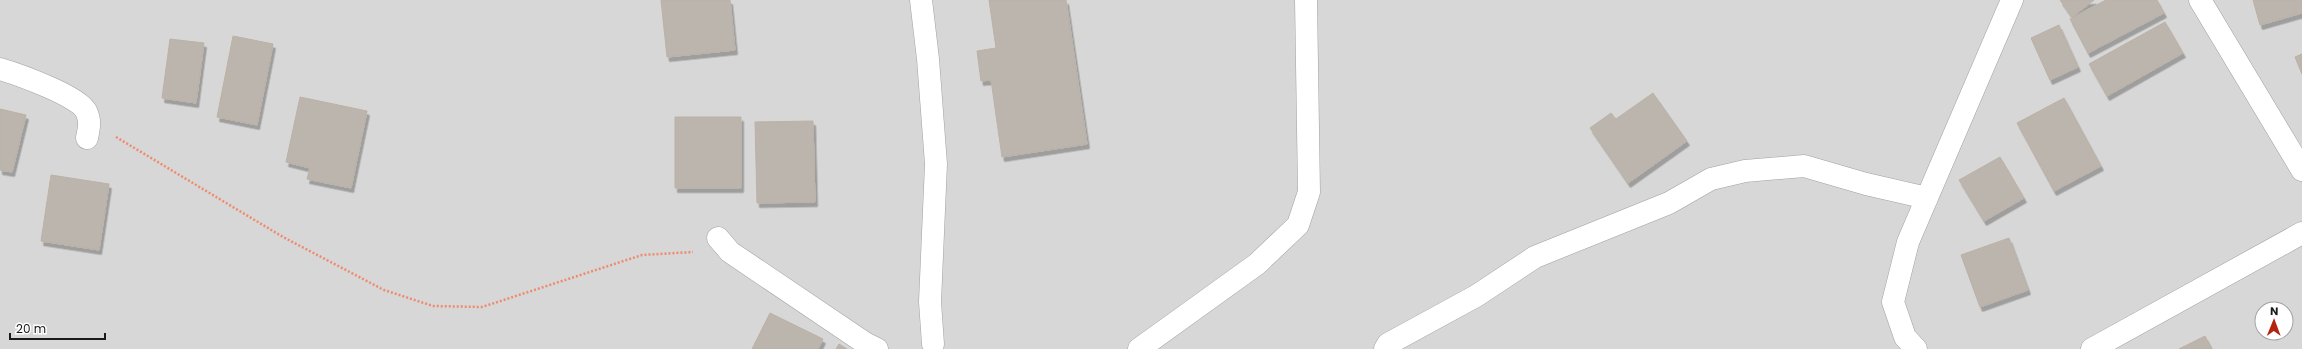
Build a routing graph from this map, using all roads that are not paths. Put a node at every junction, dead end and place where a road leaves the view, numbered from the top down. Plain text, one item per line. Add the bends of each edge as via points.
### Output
1 (921, 0) edge
2 (1306, 0) edge
3 (2012, 0) edge
4 (2200, 0) edge
5 (0, 69) edge
6 (88, 130) road end
7 (2302, 170) edge
8 (1927, 198) junction
9 (2302, 233) edge
10 (724, 245) road end
11 (930, 347) edge
12 (877, 349) edge
13 (1139, 349) edge
14 (1384, 349) edge
15 (1916, 349) edge
16 (2092, 349) edge

1 - 11 street via 936,164
2 - 13 street via 1309,192 1298,225 1257,264
3 - 8 street
4 - 7 street
5 - 6 street via 18,74 69,97 86,109
8 - 14 street via 1804,166 1745,171 1711,179 1669,203 1535,257 1476,296 1410,330
8 - 15 street via 1908,242 1893,302 1905,337
9 - 16 street
10 - 12 street

